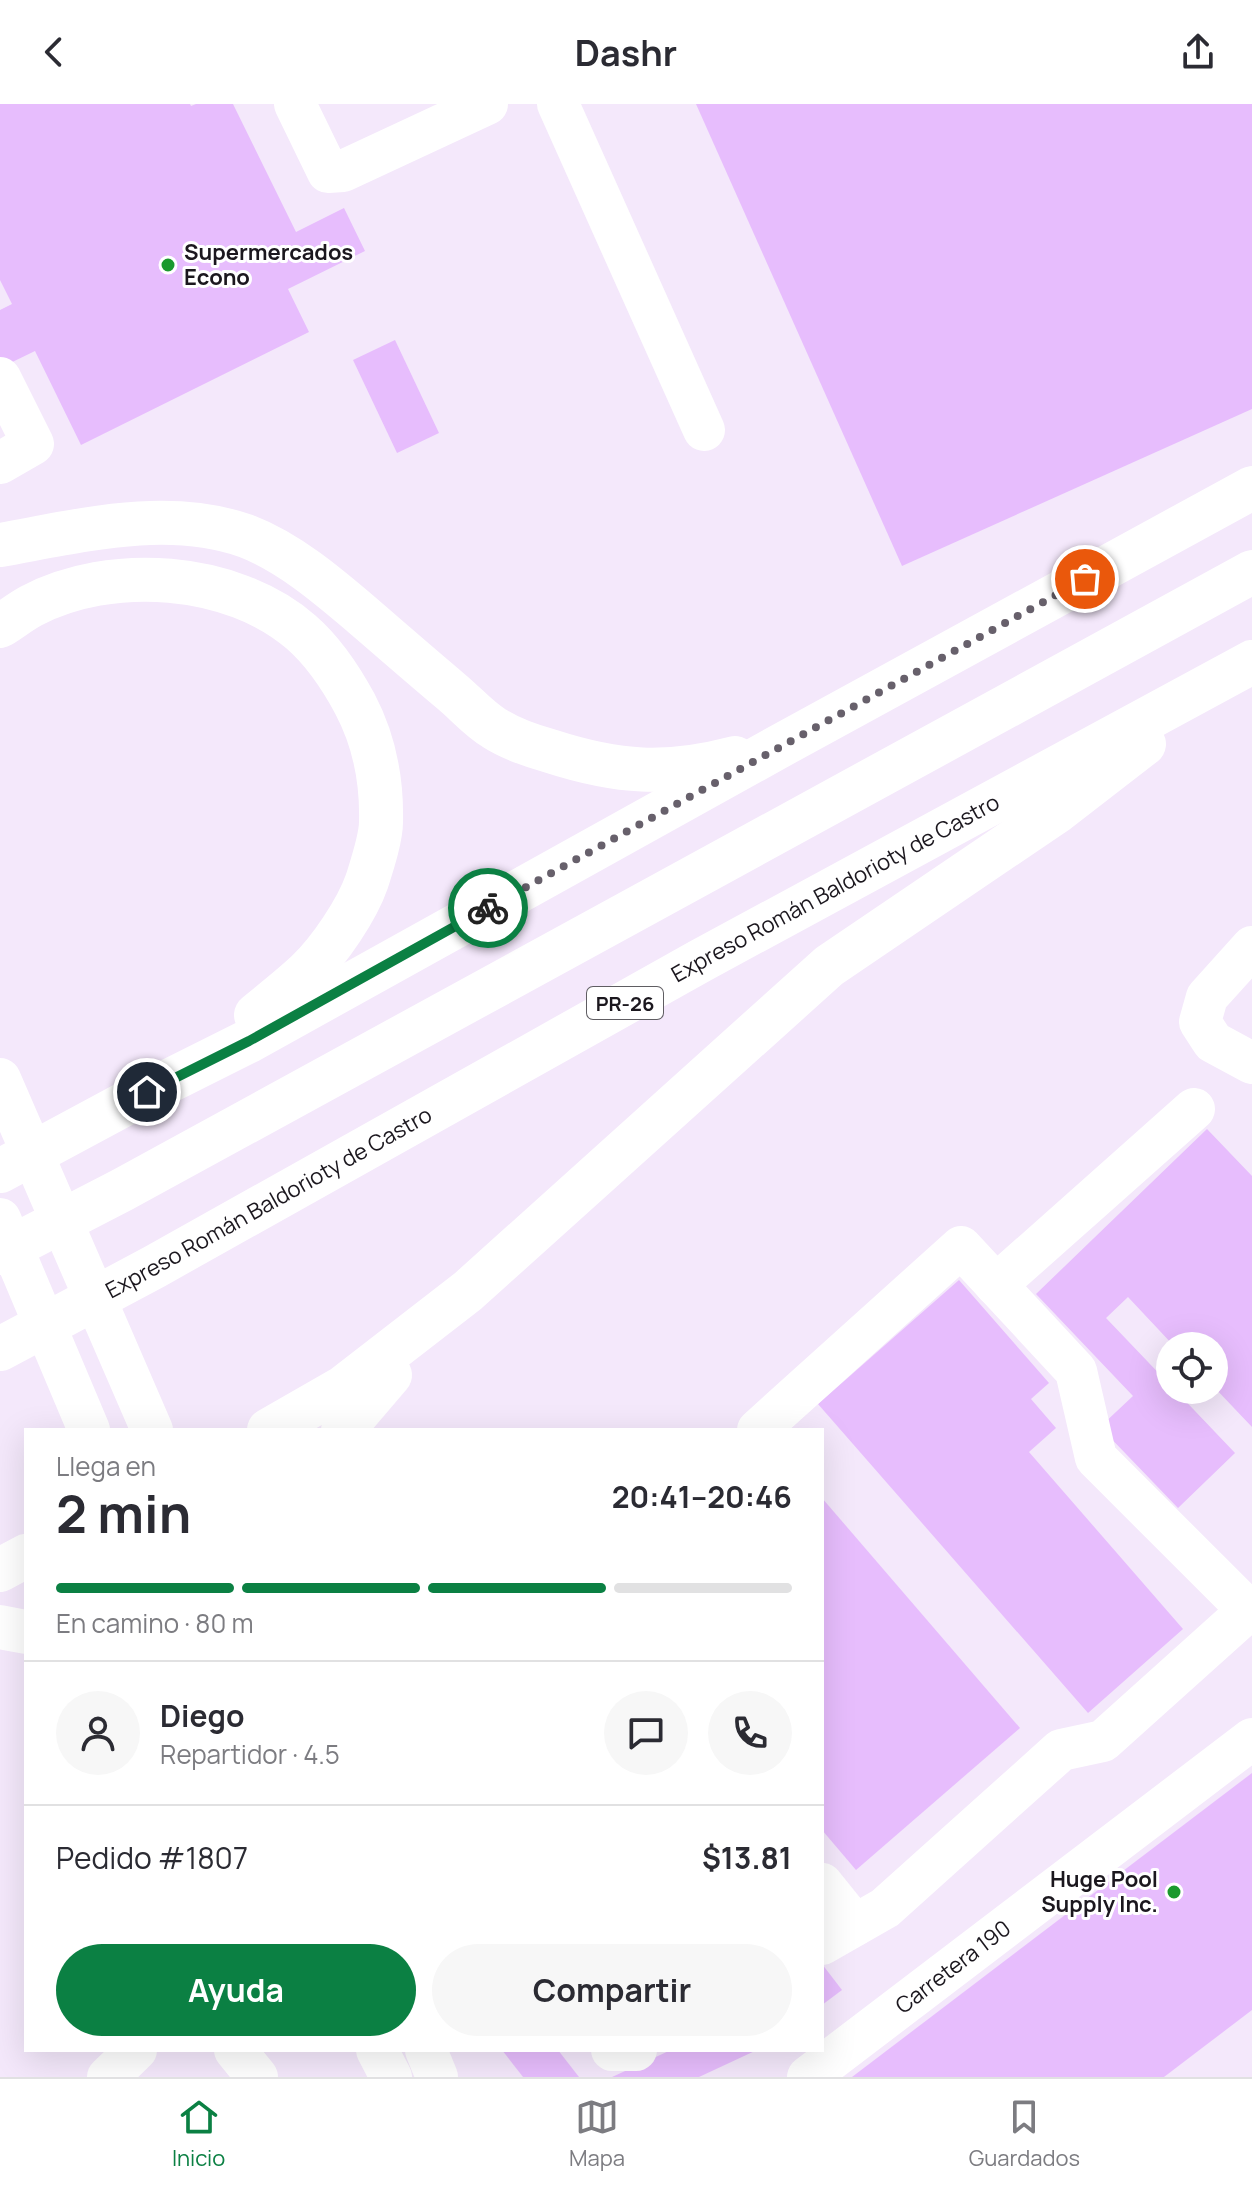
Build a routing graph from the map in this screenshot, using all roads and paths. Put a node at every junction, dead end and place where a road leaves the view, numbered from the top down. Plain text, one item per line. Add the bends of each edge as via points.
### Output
1 (295, 104) edge
2 (487, 104) edge
3 (558, 104) edge
4 (0, 378) edge
5 (704, 430) dead end
6 (0, 463) edge
7 (1252, 488) edge
8 (0, 545) edge
9 (1252, 572) edge
10 (0, 626) edge
11 (1250, 663) edge
12 (780, 746) junction
13 (1252, 947) edge
14 (1252, 1063) edge
15 (3, 1086) edge
16 (147, 1092) junction
17 (1194, 1109) dead end
18 (0, 1171) edge
19 (0, 1219) edge
20 (0, 1253) edge
21 (996, 1285) junction
22 (468, 1291) junction
23 (0, 1349) edge
24 (85, 1422) edge
25 (151, 1428) edge
26 (272, 1428) edge
27 (344, 1428) edge
28 (760, 1428) edge
29 (24, 1557) edge
30 (0, 1570) edge
31 (1251, 1610) edge
32 (0, 1627) edge
33 (24, 1632) edge
34 (1252, 1739) edge
35 (824, 1890) edge
36 (838, 1934) edge
37 (237, 2052) edge
38 (378, 2052) edge
39 (427, 2052) edge
40 (257, 2077) edge
41 (391, 2077) edge
42 (437, 2077) edge
43 (808, 2077) edge

1 - 2 street via 328,172 343,171
3 - 5 street
4 - 6 street via 33,444
7 - 12 highway
8 - 12 highway via 130,524 208,526 246,536 305,570 494,728 536,747 620,769 661,770 698,767
9 - 20 highway
10 - 16 highway via 32,606 75,590 121,581 171,579 209,586 262,605 301,632 339,674 364,720 377,766 381,825 366,883 345,924 309,970 254,1017
11 - 22 highway via 1056,812 829,966
11 - 23 highway, Expreso Román Baldorioty de Castro / PR-26
12 - 16 highway via 263,1034
13 - 14 street via 1207,997 1200,1022 1213,1042
15 - 25 street
16 - 18 highway
17 - 21 street
19 - 24 street
21 - 28 street via 961,1247
21 - 31 street via 1076,1371 1096,1458
22 - 26 highway via 344,1387
22 - 27 highway
29 - 30 highway
31 - 36 street via 1103,1741 1061,1750 885,1908
32 - 33 highway
34 - 43 street, Carretera 190
35 - 36 street
37 - 40 street
38 - 41 street
39 - 42 street

